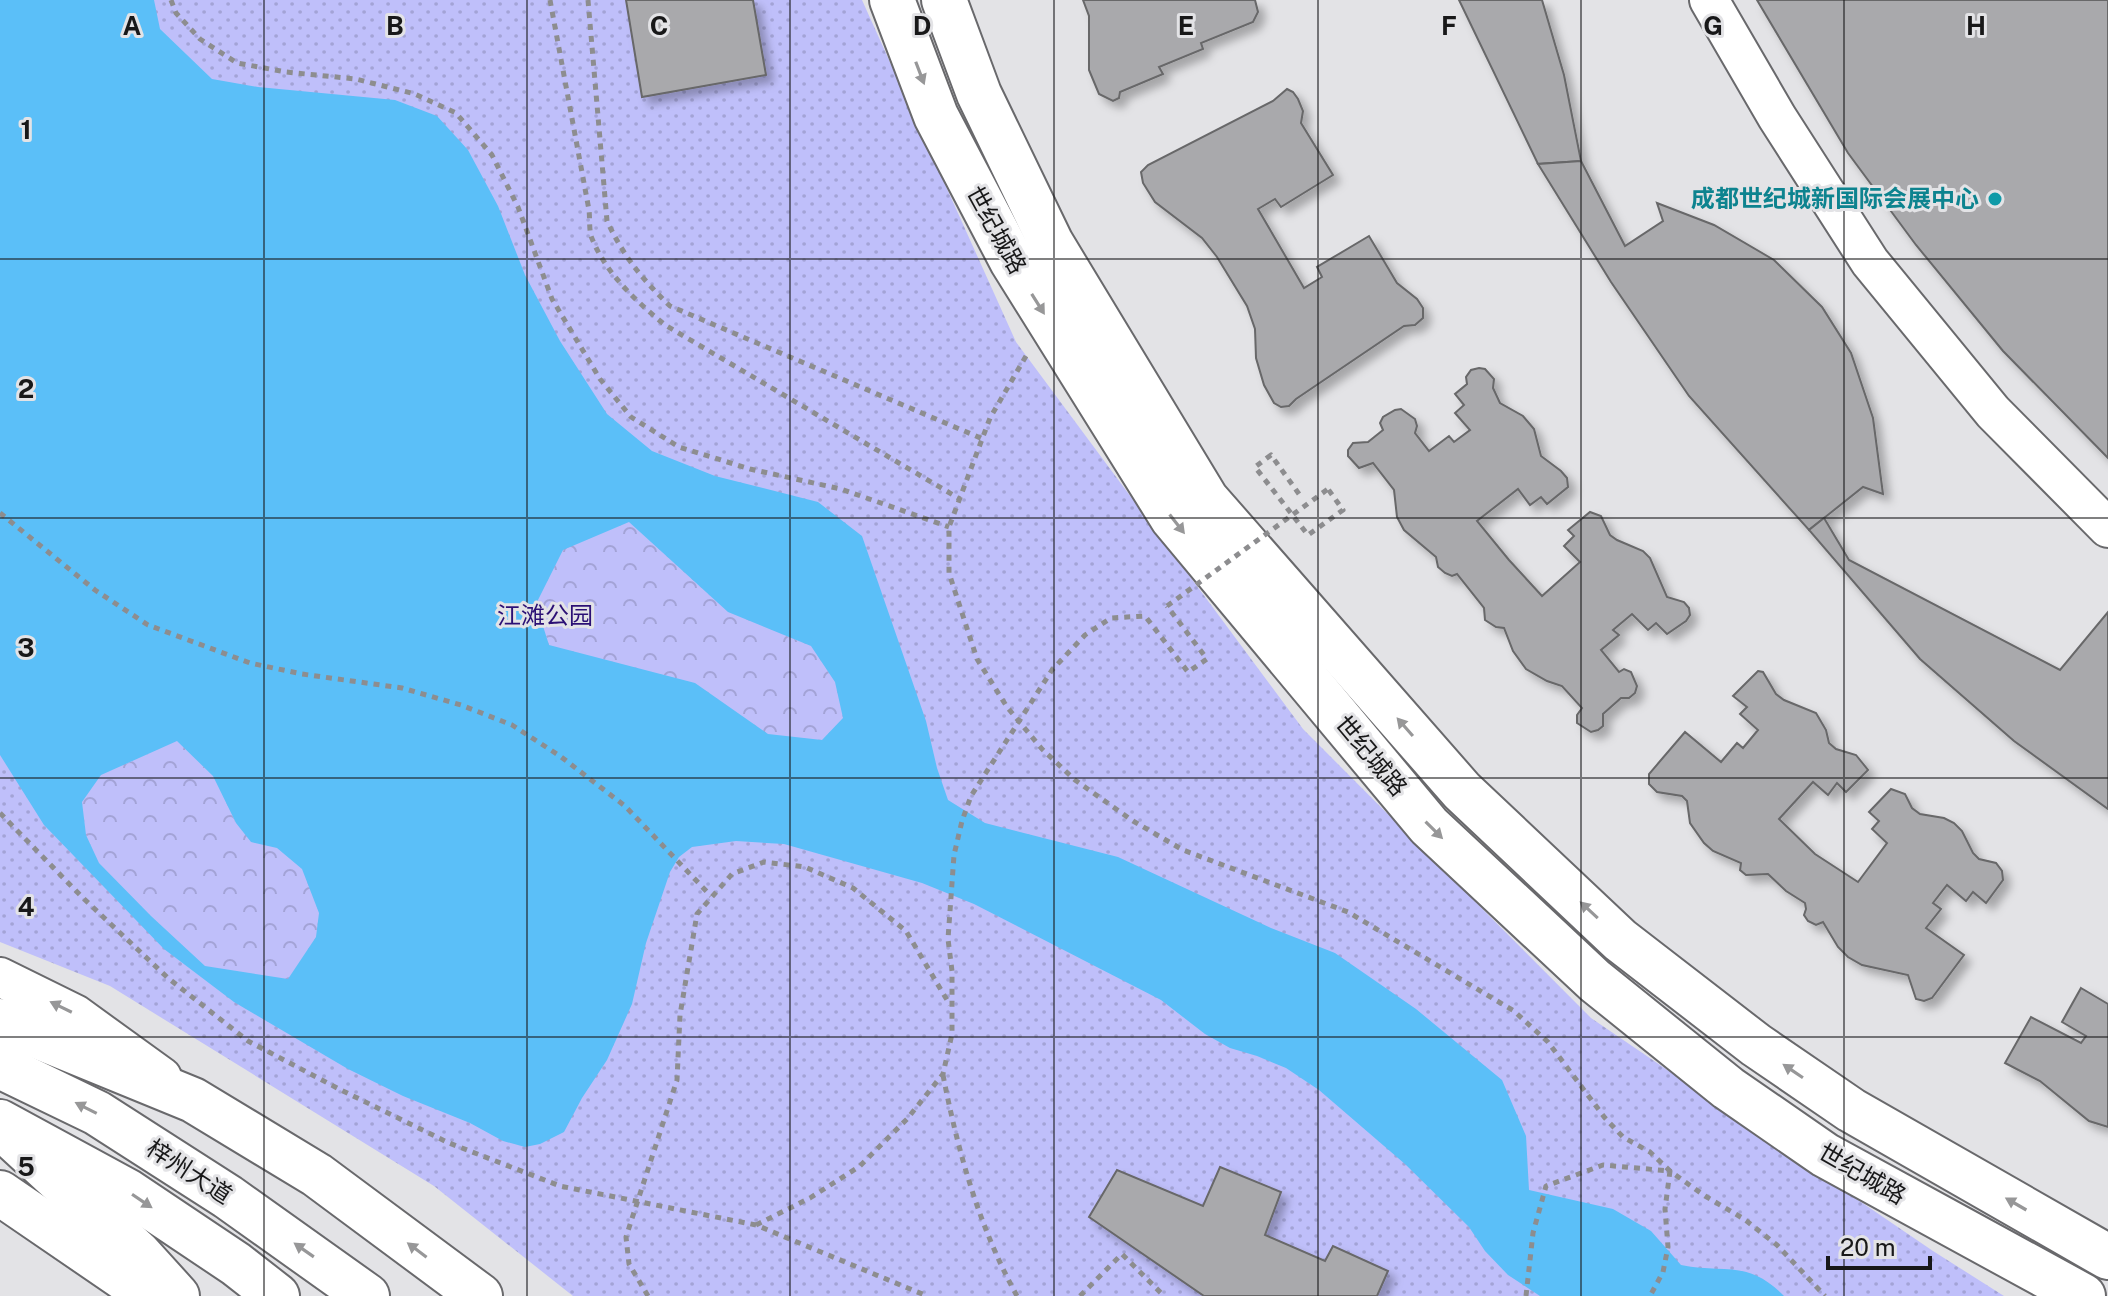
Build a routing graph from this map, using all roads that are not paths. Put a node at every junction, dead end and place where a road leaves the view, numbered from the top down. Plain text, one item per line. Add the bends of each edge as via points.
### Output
1 (892, 0) edge
2 (944, 0) edge
3 (1709, 0) edge
4 (2108, 528) edge
5 (0, 977) edge
6 (0, 1021) edge
7 (0, 1066) edge
8 (193, 1100) junction
9 (0, 1124) edge
10 (0, 1193) edge
11 (0, 1221) edge
12 (90, 1253) junction
13 (2108, 1257) edge
14 (151, 1296) edge
15 (177, 1296) edge
16 (277, 1296) edge
17 (367, 1296) edge
18 (480, 1296) edge
19 (2083, 1296) edge

1 -> 19 main road, 世纪城路 via 936,116 1012,261 1173,519 1429,826 1595,981 1728,1088 1825,1155
13 -> 2 main road, 世纪城路 via 1851,1110 1756,1045 1620,940 1462,791 1206,499 1051,243 979,94
3 - 4 street via 1870,262 1993,412
8 -> 5 street via 75,1014
6 - 8 main road
17 -> 7 main road, 梓州大道 via 97,1113
18 -> 8 main road via 317,1175
9 - 15 main road
9 -> 16 main road, 梓州大道 via 127,1191
10 - 12 main road
11 - 12 street
12 - 14 main road

